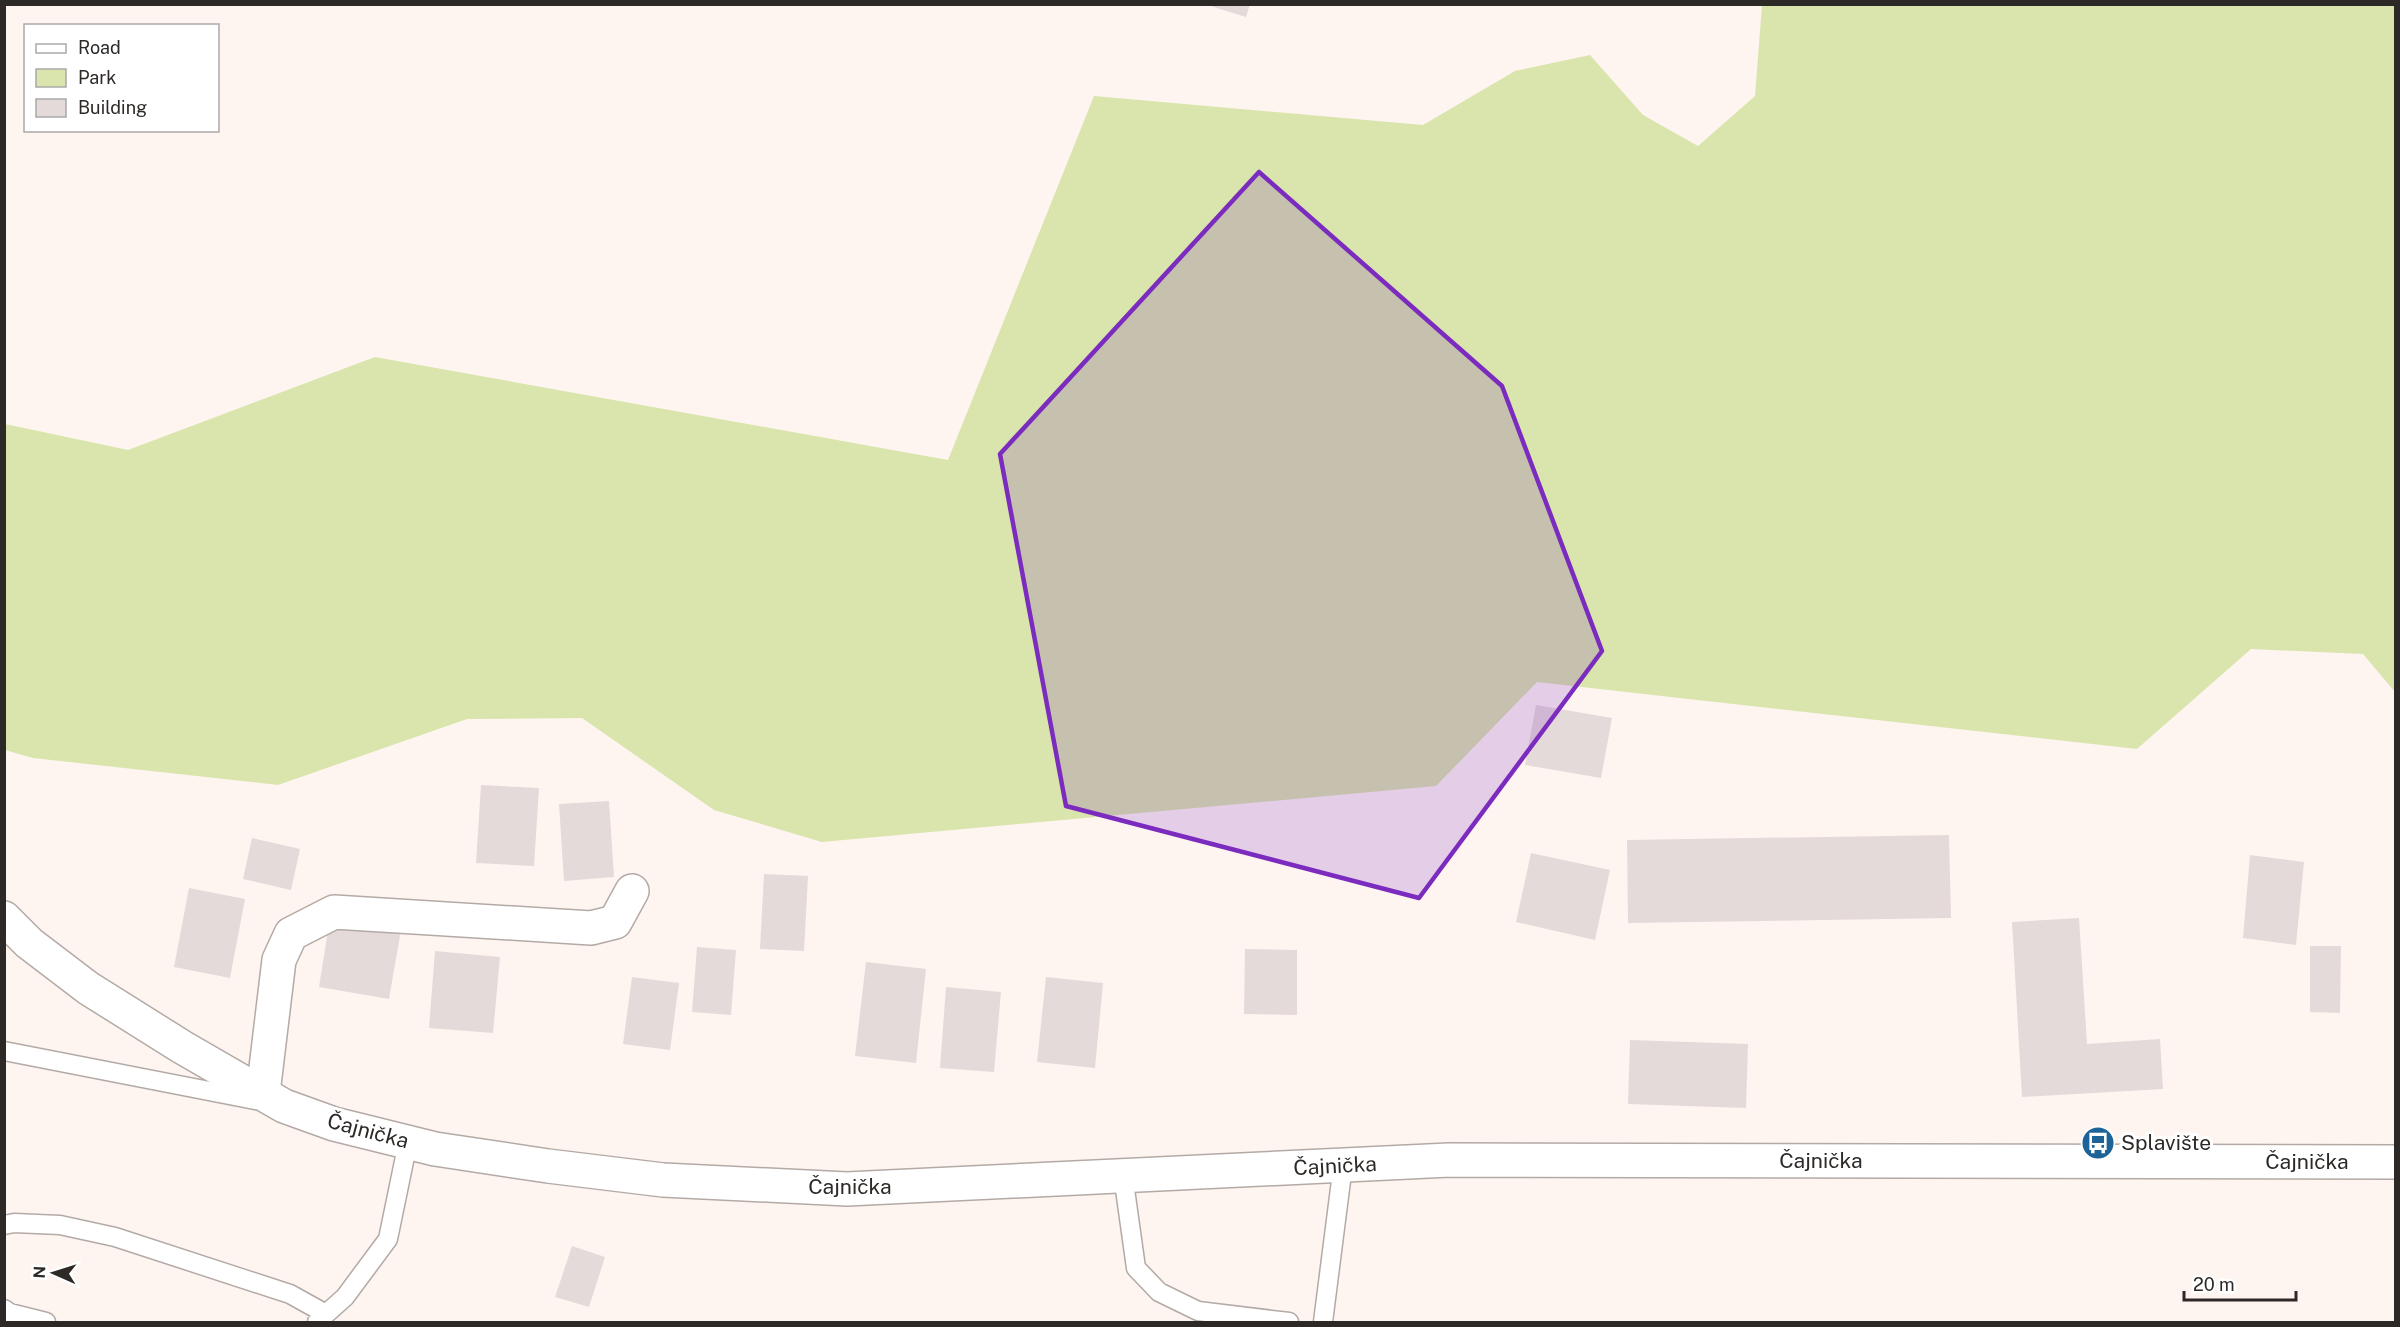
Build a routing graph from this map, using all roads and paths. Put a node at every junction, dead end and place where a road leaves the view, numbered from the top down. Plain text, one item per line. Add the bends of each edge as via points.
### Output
1 (632, 891) dead end
2 (4, 918) edge
3 (4, 1051) edge
4 (273, 1099) junction
5 (408, 1142) junction
6 (2396, 1162) edge
7 (1343, 1165) junction
8 (1123, 1175) junction
9 (4, 1225) edge
10 (4, 1309) edge
11 (321, 1318) edge
12 (46, 1323) edge
13 (1289, 1323) edge
14 (1323, 1323) edge

1 - 4 main road via 615,922 591,928 334,912 291,934 279,960
2 - 4 main road, Čajnička via 29,944 88,988
3 - 4 lane, Čajnička
4 - 5 main road, Čajnička via 334,1124
5 - 8 main road, Čajnička via 663,1180 847,1189
5 - 11 lane via 388,1239 345,1297
6 - 7 main road, Čajnička via 1449,1160
7 - 8 main road, Čajnička
7 - 14 lane
8 - 13 lane via 1136,1268 1159,1292 1198,1311
9 - 11 lane via 60,1225 115,1237 290,1294
10 - 12 lane

